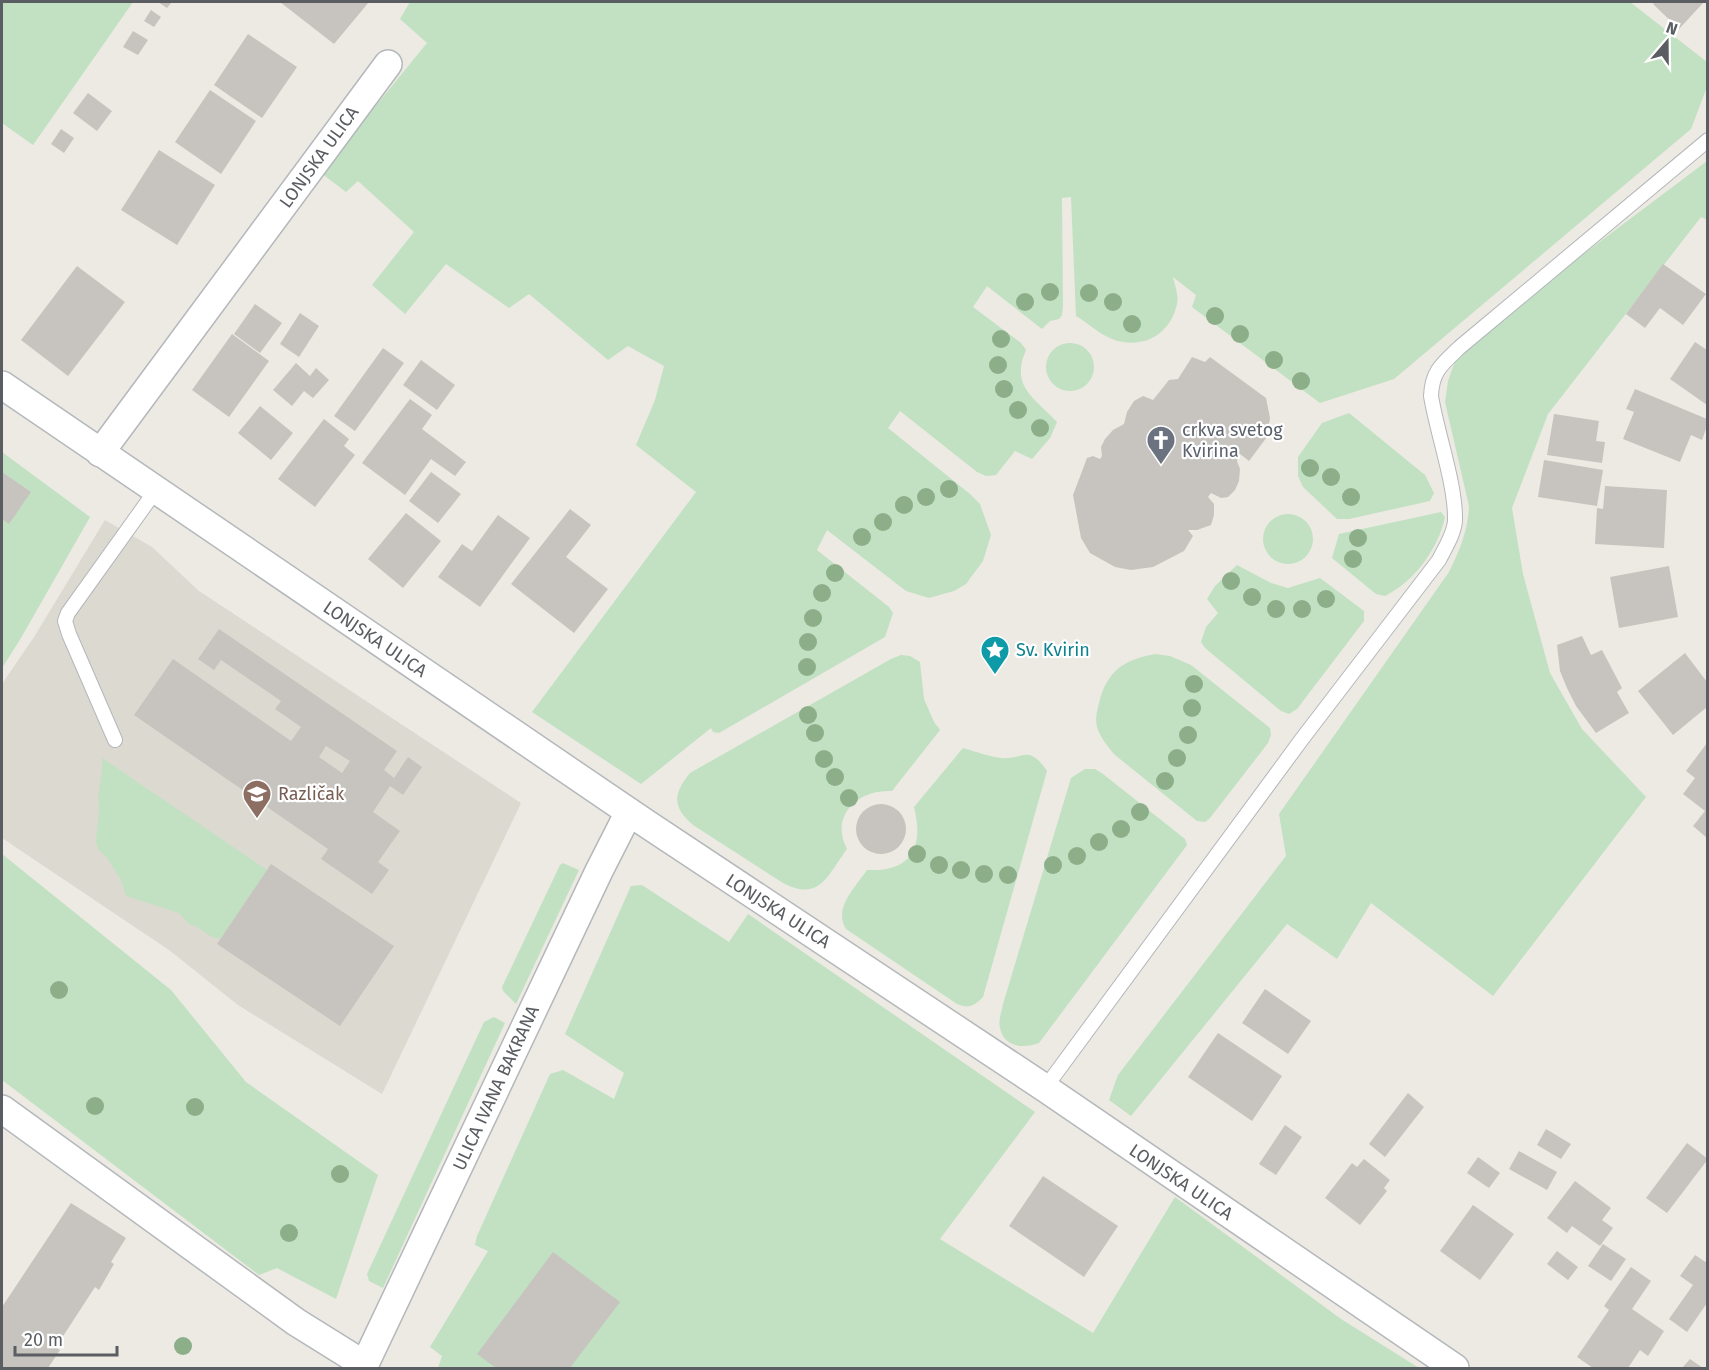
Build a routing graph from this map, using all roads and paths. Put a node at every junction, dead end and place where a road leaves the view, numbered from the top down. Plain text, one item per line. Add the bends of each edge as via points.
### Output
1 (388, 64) dead end
2 (1707, 140) edge
3 (2, 385) edge
4 (100, 453) junction
5 (156, 490) junction
6 (115, 740) dead end
7 (629, 812) junction
8 (1045, 1088) junction
9 (5, 1119) edge
10 (364, 1367) edge
11 (1455, 1368) edge

1 - 4 street, LONJSKA ULICA
2 - 8 lane via 1460,347 1432,380 1431,396 1455,523 1439,560
3 - 4 street, LONJSKA ULICA
4 - 5 street, LONJSKA ULICA
5 - 6 lane via 65,621
5 - 7 street, LONJSKA ULICA
7 - 8 street, LONJSKA ULICA
7 - 10 street, ULICA IVANA BAKRANA
8 - 11 street, LONJSKA ULICA
9 - 10 street, ULICA IVANA BAKRANA

